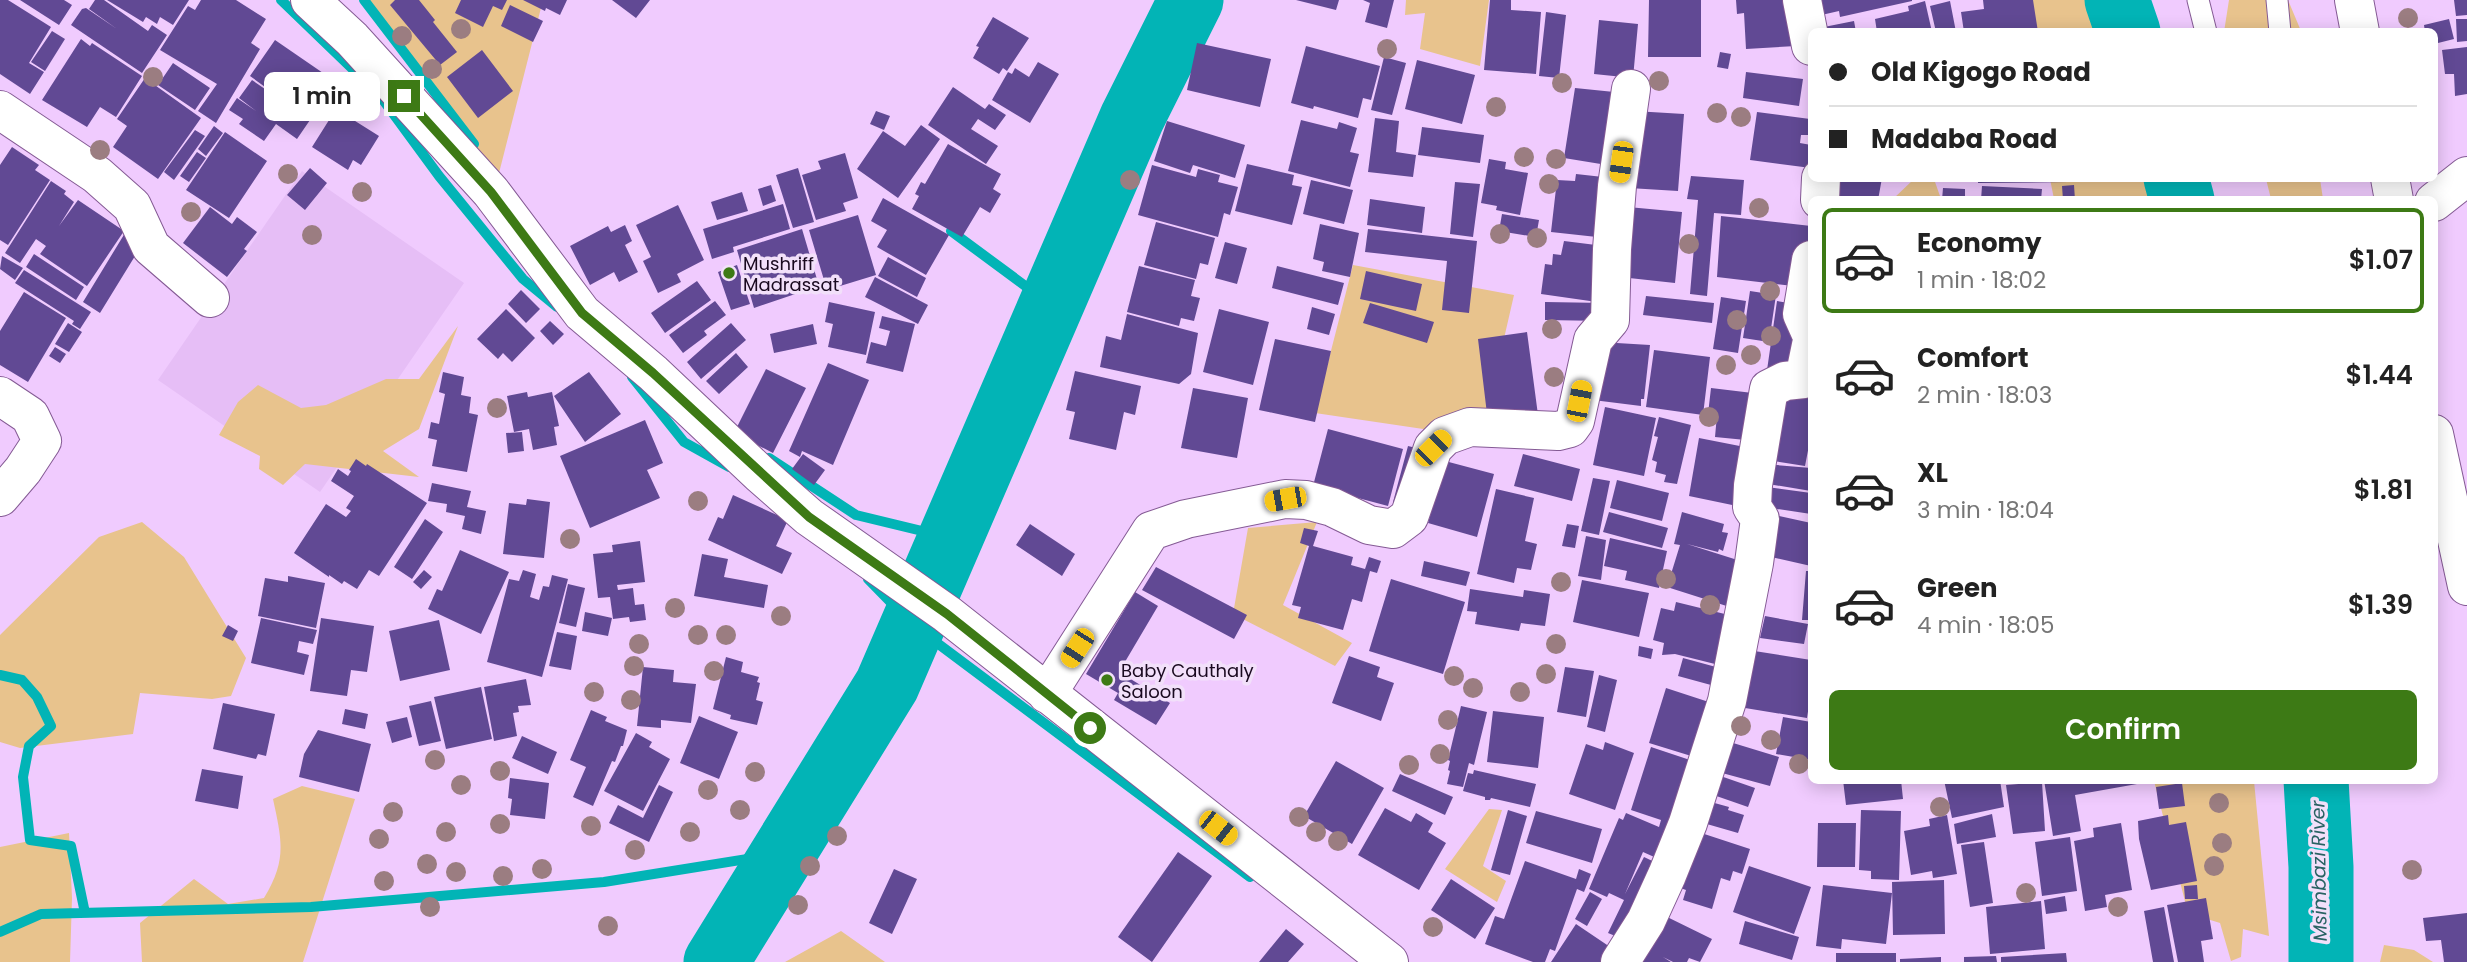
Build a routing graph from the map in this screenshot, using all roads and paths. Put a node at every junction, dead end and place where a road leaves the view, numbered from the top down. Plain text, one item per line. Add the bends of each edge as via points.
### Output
1 (310, 0) edge
2 (1802, 0) edge
3 (2198, 0) edge
4 (2277, 0) edge
5 (2354, 0) edge
6 (2205, 28) edge
7 (2280, 28) edge
8 (2359, 28) edge
9 (1808, 31) edge
10 (1631, 89) dead end
11 (0, 110) edge
12 (2467, 176) edge
13 (2438, 199) edge
14 (1808, 278) edge
15 (210, 298) dead end
16 (1808, 327) edge
17 (1808, 360) edge
18 (0, 397) edge
19 (2438, 452) edge
20 (0, 497) edge
21 (2467, 586) edge
22 (1047, 694) junction
23 (1389, 962) edge
24 (1620, 962) edge

1 - 22 street via 352,39 491,192 582,313 809,517 947,614
2 - 9 street
3 - 6 lane
4 - 7 lane
5 - 8 street
10 - 22 street via 1616,199 1610,320 1592,340 1576,421 1570,428 1470,427 1446,436 1433,448 1409,517 1393,529 1369,525 1332,507 1285,499 1186,519 1151,531
11 - 15 street via 97,175 132,206 151,247
12 - 13 street
14 - 16 street via 1802,314
17 - 24 street via 1804,379 1769,389 1753,485 1752,507 1760,519 1757,544 1727,701 1667,875
18 - 20 street via 30,416 42,441
19 - 21 street
22 - 23 street

